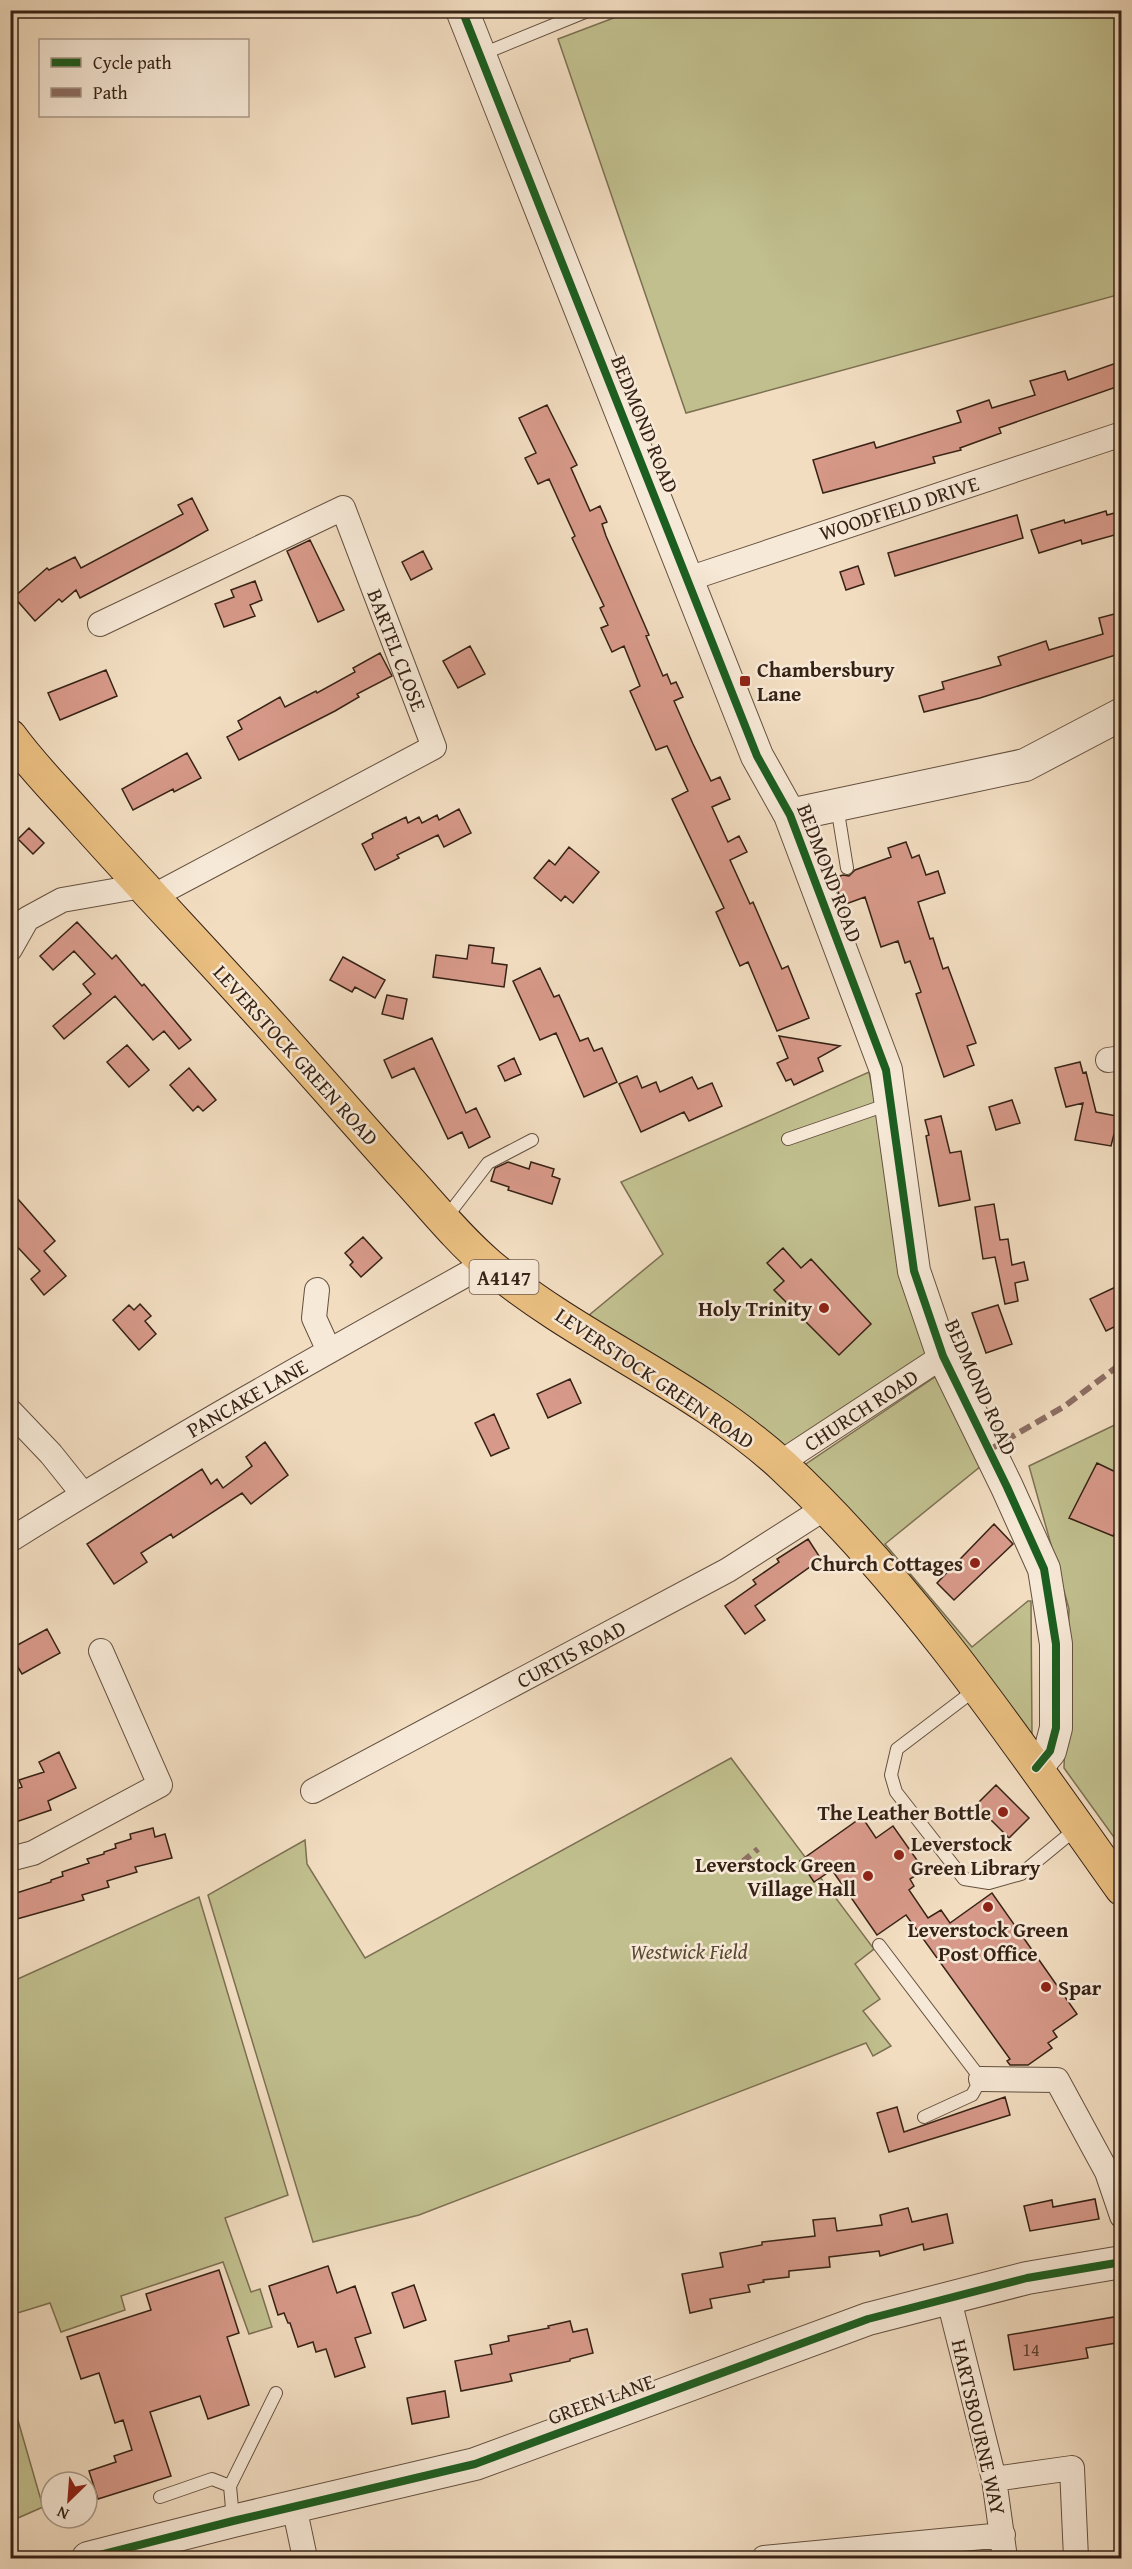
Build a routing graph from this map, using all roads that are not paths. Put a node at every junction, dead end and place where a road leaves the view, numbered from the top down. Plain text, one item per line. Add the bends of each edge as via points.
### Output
1 (462, 10) edge
2 (582, 12) edge
3 (479, 55) junction
4 (1116, 436) edge
5 (688, 579) junction
6 (100, 624) dead end
7 (1122, 714) edge
8 (10, 736) edge
9 (837, 805) junction
10 (789, 815) junction
11 (847, 868) dead end
12 (147, 892) junction
13 (12, 942) edge
14 (891, 1103) junction
15 (788, 1139) dead end
16 (532, 1140) dead end
17 (445, 1220) junction
18 (487, 1263) junction
19 (317, 1290) dead end
20 (328, 1351) junction
21 (943, 1356) junction
22 (10, 1411) edge
23 (780, 1464) junction
24 (83, 1494) junction
25 (825, 1508) junction
26 (10, 1540) edge
27 (101, 1651) dead end
28 (977, 1688) junction
29 (1036, 1768) junction
30 (313, 1791) dead end
31 (1077, 1827) junction
32 (10, 1859) edge
33 (1122, 1889) edge
34 (879, 1945) dead end
35 (981, 2079) junction
36 (924, 2117) dead end
37 (1122, 2216) edge
38 (1122, 2262) edge
39 (948, 2296) junction
40 (276, 2393) dead end
41 (994, 2479) junction
42 (230, 2486) junction
43 (160, 2497) dead end
44 (294, 2506) junction
45 (233, 2521) junction
46 (1003, 2535) junction
47 (88, 2559) edge
48 (304, 2559) edge
49 (764, 2559) edge
50 (1005, 2559) edge
51 (1077, 2559) edge

1 - 3 street, BEDMOND ROAD
2 - 3 lane
3 - 5 street, BEDMOND ROAD
4 - 5 street, WOODFIELD DRIVE
5 - 10 street, BEDMOND ROAD via 757,756
6 - 12 street, BARTEL CLOSE via 343,507 434,747
7 - 9 street via 1025,765
8 - 12 main road, LEVERSTOCK GREEN ROAD / A4147
9 - 10 street
9 - 11 lane
10 - 14 street, BEDMOND ROAD via 886,1070
12 - 13 street via 62,900 27,919
12 - 17 main road, LEVERSTOCK GREEN ROAD / A4147
14 - 15 lane
14 - 21 street, BEDMOND ROAD via 914,1271
16 - 17 lane via 488,1163
17 - 18 main road, LEVERSTOCK GREEN ROAD / A4147
18 - 20 street, PANCAKE LANE
18 - 23 main road, LEVERSTOCK GREEN ROAD / A4147 via 530,1296 725,1420
19 - 20 street via 314,1318
20 - 24 street, PANCAKE LANE
21 - 23 street, CHURCH ROAD
21 - 29 street, BEDMOND ROAD via 1044,1569 1056,1644 1056,1728 1050,1751
22 - 24 street
23 - 25 main road, LEVERSTOCK GREEN ROAD / A4147
24 - 26 street, PANCAKE LANE
25 - 28 main road, LEVERSTOCK GREEN ROAD / A4147 via 896,1586
25 - 30 street, CURTIS ROAD via 728,1570
27 - 32 street via 160,1785 33,1853
28 - 29 main road, LEVERSTOCK GREEN ROAD / A4147
28 - 31 lane via 897,1749 891,1775 896,1792 964,1879 989,1883 1021,1874
29 - 31 main road, LEVERSTOCK GREEN ROAD / A4147
31 - 33 main road, LEVERSTOCK GREEN ROAD / A4147
34 - 35 lane
35 - 36 lane via 972,2095
35 - 37 street via 1057,2080 1107,2172
38 - 39 street, GREEN LANE
39 - 41 street, HARTSBOURNE WAY
39 - 44 street, GREEN LANE via 852,2324 475,2464
40 - 42 lane
41 - 46 street, HARTSBOURNE WAY
41 - 51 street via 1072,2468
42 - 43 lane via 212,2480
42 - 45 lane
44 - 45 street, GREEN LANE
44 - 48 street
45 - 47 street, GREEN LANE
46 - 49 street
46 - 50 street, HARTSBOURNE WAY

